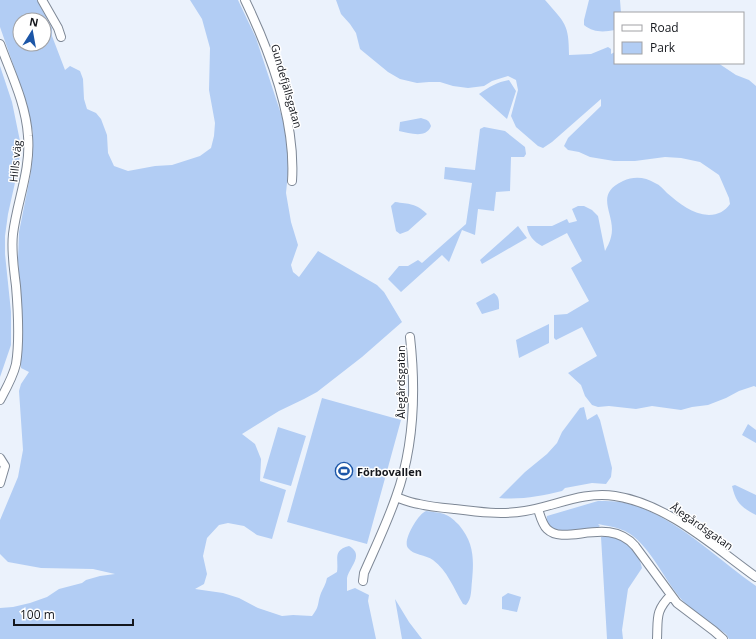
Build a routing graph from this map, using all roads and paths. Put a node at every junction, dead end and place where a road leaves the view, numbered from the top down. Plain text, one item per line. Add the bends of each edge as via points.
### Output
1 (42, 0) edge
2 (245, 0) edge
3 (61, 37) dead end
4 (0, 44) edge
5 (292, 181) dead end
6 (410, 337) dead end
7 (0, 400) edge
8 (0, 458) edge
9 (0, 483) edge
10 (396, 497) junction
11 (538, 509) junction
12 (756, 577) edge
13 (363, 581) dead end
14 (671, 595) junction
15 (657, 639) edge
16 (723, 639) edge

1 - 3 street
2 - 5 street, Gundefjällsgatan via 264,43 283,103 292,150
4 - 7 street, Hills väg via 23,107 28,136 24,186 13,234 18,324 16,365
6 - 10 street, Ålegårdsgatan via 411,430
8 - 9 street via 5,466
10 - 11 street, Ålegårdsgatan via 420,505 478,512 512,513
10 - 13 street, Ålegårdsgatan
11 - 12 street, Ålegårdsgatan via 586,496 614,496 642,502 673,518
11 - 14 street via 544,526 553,532 611,532 628,538
14 - 15 street via 658,614
14 - 16 street via 681,607

